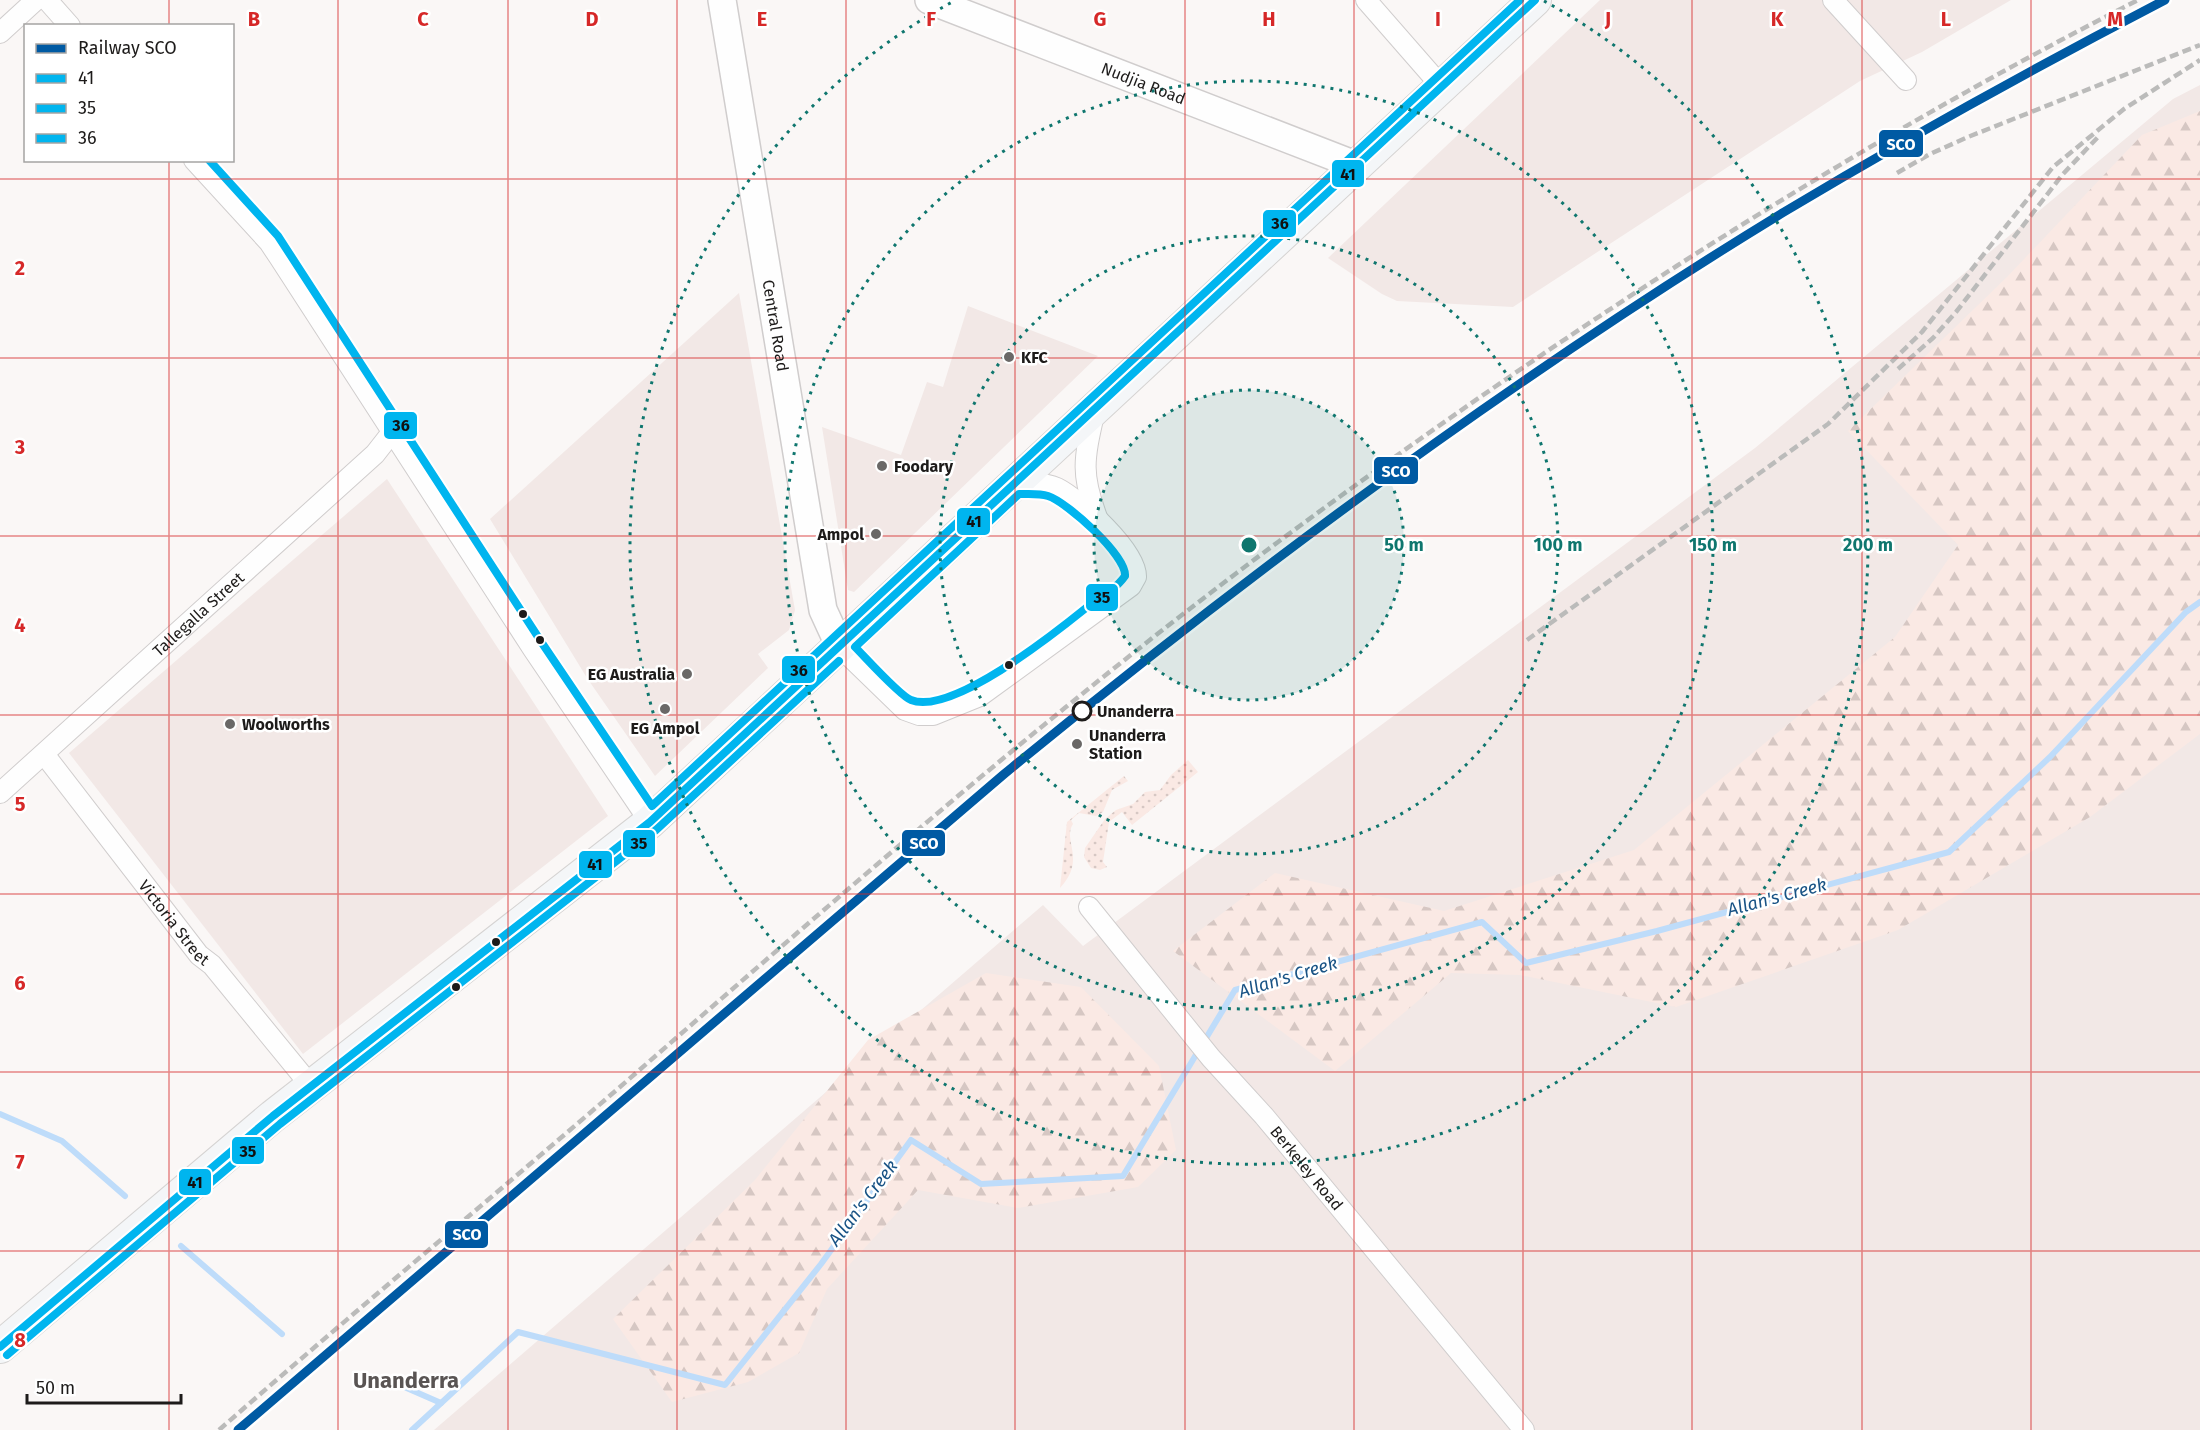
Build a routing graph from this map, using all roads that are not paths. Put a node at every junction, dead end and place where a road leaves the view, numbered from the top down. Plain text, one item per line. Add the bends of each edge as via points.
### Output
1 (36, 0) edge
2 (47, 0) edge
3 (722, 0) edge
4 (929, 0) edge
5 (1366, 0) edge
6 (1535, 0) edge
7 (1833, 0) edge
8 (68, 24) edge
9 (0, 33) edge
10 (1906, 80) dead end
11 (1442, 87) junction
12 (196, 162) edge
13 (1358, 166) junction
14 (1095, 410) junction
15 (393, 431) junction
16 (1015, 484) junction
17 (1098, 520) junction
18 (840, 647) junction
19 (44, 754) junction
20 (0, 793) edge
21 (650, 822) junction
22 (1089, 907) dead end
23 (311, 1086) junction
24 (0, 1347) edge
25 (1524, 1430) edge

1 - 9 street
2 - 8 street
3 - 18 street, Central Road via 823,610
4 - 13 street, Nudjia Road
5 - 11 street
6 - 11 main road
7 - 10 street
11 - 13 main road
12 - 15 street via 269,242
13 - 14 main road
14 - 16 main road
14 - 17 street via 1084,467
15 - 19 street, Tallegalla Street via 375,454
15 - 21 street
16 - 17 street via 1041,483 1057,488
16 - 18 main road
17 - 18 street via 1133,562 1134,582 1005,680 972,699 940,713 912,714
18 - 21 main road
19 - 20 street, Tallegalla Street
19 - 23 street, Victoria Street via 199,955 212,965
21 - 23 main road
22 - 25 street, Berkeley Road
23 - 24 main road

